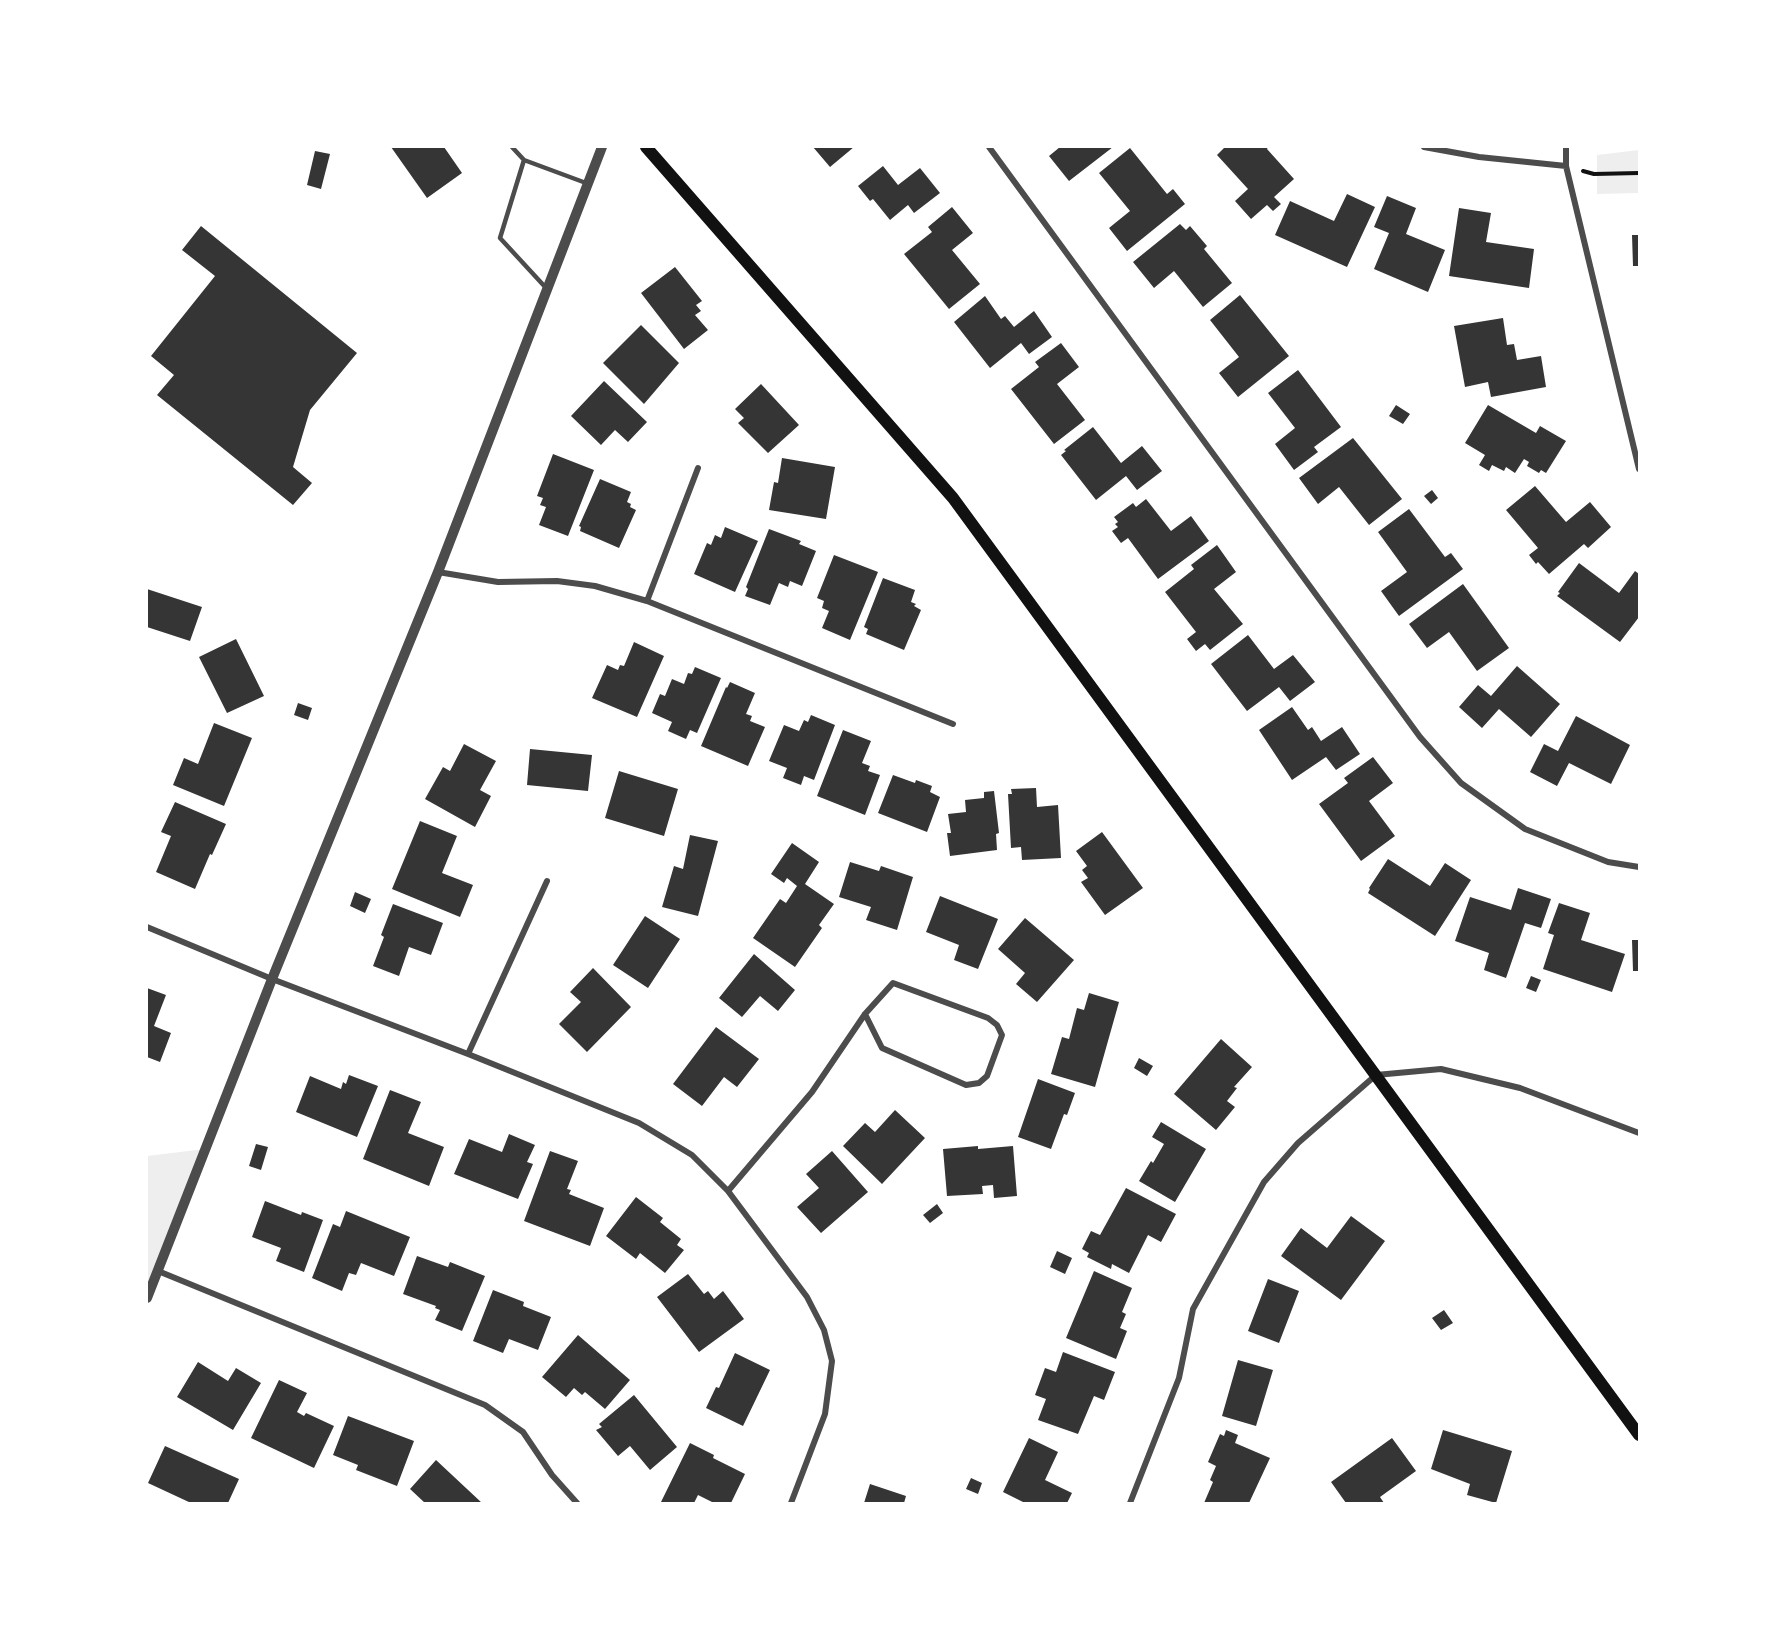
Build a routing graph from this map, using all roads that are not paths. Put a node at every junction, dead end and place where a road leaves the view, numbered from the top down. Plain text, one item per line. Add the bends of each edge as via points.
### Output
1 (512, 147) edge
2 (602, 147) edge
3 (646, 147) edge
4 (989, 147) edge
5 (1424, 147) edge
6 (1566, 147) edge
7 (524, 160) junction
8 (1566, 166) junction
9 (588, 184) junction
10 (547, 289) junction
11 (698, 468) dead end
12 (1639, 469) edge
13 (438, 572) junction
14 (648, 601) junction
15 (953, 724) dead end
16 (1639, 867) edge
17 (547, 881) dead end
18 (147, 927) edge
19 (272, 979) junction
20 (865, 1014) junction
21 (468, 1054) junction
22 (1376, 1075) junction
23 (1639, 1133) edge
24 (728, 1191) junction
25 (158, 1271) junction
26 (147, 1298) edge
27 (1639, 1435) edge
28 (578, 1503) edge
29 (791, 1503) edge
30 (1130, 1503) edge

1 - 7 lane
2 - 9 street
3 - 22 main road via 953,498
4 - 16 street via 1420,736 1461,783 1525,829 1608,862
5 - 8 street via 1479,158
6 - 8 street
7 - 9 lane
7 - 10 lane via 500,238
8 - 12 street
9 - 10 street
10 - 13 street
11 - 14 street
13 - 14 street via 498,582 556,581 595,586
13 - 19 street
14 - 15 street
17 - 21 street
18 - 19 street
19 - 21 street
19 - 25 street
20 - 20 street via 882,1048 966,1085 979,1083 987,1076 1002,1035 988,1018 893,983
20 - 24 street via 812,1092
21 - 24 street via 639,1123 692,1155
22 - 23 street via 1441,1069 1520,1088
22 - 27 main road
22 - 30 street via 1298,1143 1264,1182 1193,1309 1179,1378
24 - 29 street via 807,1297 824,1330 832,1361 825,1414
25 - 26 street
25 - 28 street via 484,1405 523,1432

